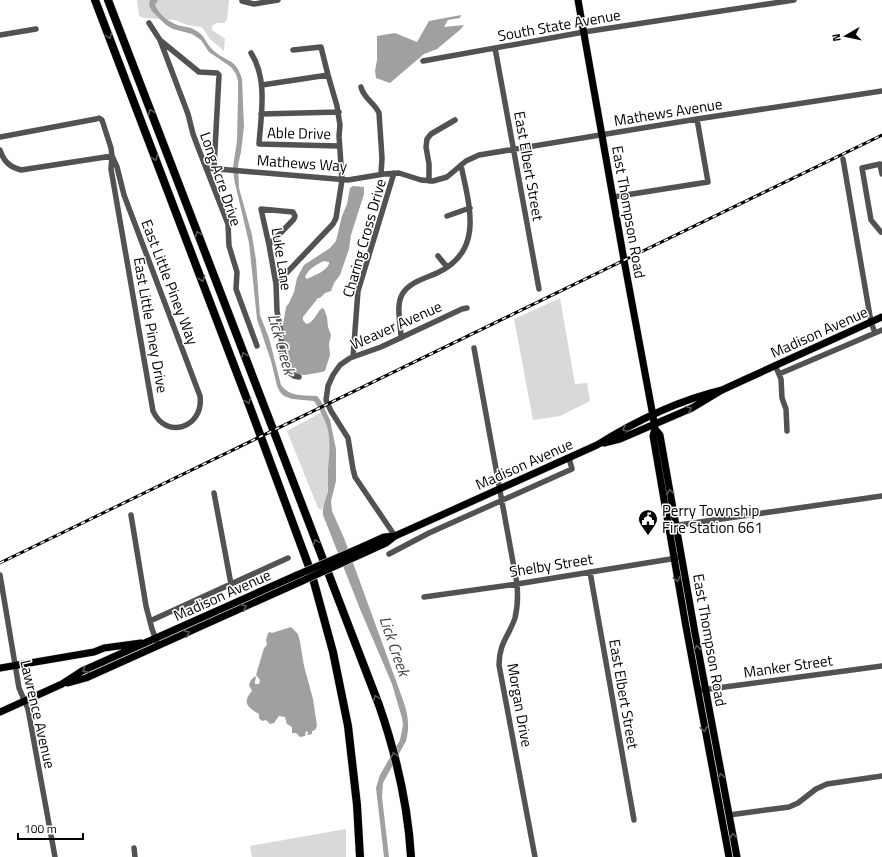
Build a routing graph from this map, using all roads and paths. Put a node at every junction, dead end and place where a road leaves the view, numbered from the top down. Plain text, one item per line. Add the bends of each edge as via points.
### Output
1 (95, 0) edge
2 (108, 0) edge
3 (278, 0) edge
4 (578, 0) edge
5 (794, 0) edge
6 (242, 1) dead end
7 (148, 23) dead end
8 (36, 29) dead end
9 (584, 32) junction
10 (0, 36) edge
11 (160, 40) junction
12 (496, 48) junction
13 (293, 50) dead end
14 (251, 53) dead end
15 (423, 61) dead end
16 (328, 75) junction
17 (262, 85) junction
18 (361, 87) dead end
19 (882, 91) edge
20 (338, 112) junction
21 (261, 114) junction
22 (697, 119) junction
23 (455, 120) dead end
24 (602, 135) junction
25 (0, 137) edge
26 (339, 146) junction
27 (0, 150) edge
28 (514, 150) junction
29 (112, 156) junction
30 (843, 159) dead end
31 (461, 165) junction
32 (206, 168) junction
33 (214, 168) junction
34 (394, 173) junction
35 (381, 174) junction
36 (882, 174) edge
37 (342, 180) junction
38 (429, 181) junction
39 (612, 197) junction
40 (126, 202) junction
41 (117, 205) junction
42 (470, 208) junction
43 (447, 216) dead end
44 (882, 233) edge
45 (269, 245) junction
46 (438, 256) dead end
47 (446, 267) junction
48 (276, 284) junction
49 (539, 289) dead end
50 (467, 308) dead end
51 (882, 317) edge
52 (872, 322) junction
53 (882, 330) edge
54 (875, 333) junction
55 (401, 338) junction
56 (257, 346) dead end
57 (474, 348) dead end
58 (353, 357) junction
59 (775, 365) junction
60 (779, 374) junction
61 (299, 376) dead end
62 (722, 390) junction
63 (653, 416) junction
64 (164, 424) joint
65 (655, 426) junction
66 (788, 431) dead end
67 (597, 445) junction
68 (569, 458) junction
69 (500, 489) junction
70 (214, 493) dead end
71 (882, 496) edge
72 (502, 501) junction
73 (131, 515) dead end
74 (676, 525) junction
75 (668, 527) junction
76 (395, 536) junction
77 (389, 554) dead end
78 (288, 558) dead end
79 (682, 558) junction
80 (674, 559) junction
81 (590, 572) junction
82 (0, 575) edge
83 (231, 584) junction
84 (516, 584) junction
85 (424, 596) dead end
86 (150, 621) junction
87 (147, 642) junction
88 (157, 642) junction
89 (147, 651) junction
90 (94, 652) junction
91 (126, 652) junction
92 (101, 662) junction
93 (15, 666) junction
94 (882, 666) edge
95 (0, 668) edge
96 (62, 684) junction
97 (701, 690) junction
98 (24, 701) junction
99 (0, 712) edge
100 (882, 776) edge
101 (405, 806) junction
102 (729, 814) junction
103 (720, 815) junction
104 (634, 820) dead end
105 (134, 848) dead end
106 (55, 857) edge
107 (135, 857) edge
108 (360, 857) edge
109 (411, 857) edge
110 (416, 857) edge
111 (535, 857) edge
112 (728, 857) edge
113 (737, 857) edge

1 -> 108 highway via 312,575 329,636 346,718 357,805
101 -> 2 highway via 389,735 357,646
3 - 6 street via 254,4
4 - 9 main road, East Thompson Road
5 - 9 street, South State Avenue
7 - 11 street, Long Acre Drive
8 - 10 street
9 - 12 street, South State Avenue
9 - 24 main road, East Thompson Road
11 - 32 street, Long Acre Drive
11 - 33 street via 199,72 219,75
12 - 15 street, South State Avenue
12 - 28 street, East Elbert Street
13 - 16 street via 321,47
14 - 17 street via 258,67
16 - 17 street
16 - 20 street
17 - 21 street
18 - 35 street via 362,93 379,113
19 - 22 street, Mathews Avenue
20 - 21 street
20 - 26 street
21 - 26 street, Able Drive via 259,144
22 - 24 street, Mathews Avenue
22 - 39 street via 708,182
23 - 38 street via 427,139
24 - 28 street, Mathews Avenue
24 - 39 main road, East Thompson Road
25 - 29 street, East Little Piney Way via 99,118 102,120
26 - 37 street
27 - 29 street via 7,164 21,170
28 - 31 street, Mathews Avenue via 477,156
28 - 49 street, East Elbert Street
29 - 40 street, East Little Piney Way
29 - 41 street, East Little Piney Drive via 111,169
30 - 52 street
31 - 38 street, Mathews Way via 447,178
31 - 42 street
32 - 33 street, Mathews Way
32 - 56 street, Long Acre Drive via 228,227 228,246 237,272 236,289
33 - 37 street, Mathews Way
34 - 35 street, Mathews Way
34 - 38 street, Mathews Way
34 - 58 street, Charing Cross Drive via 358,291
35 - 37 street, Mathews Way
36 - 44 street via 880,164 862,168 871,220
37 - 48 street via 333,224
39 - 63 main road, East Thompson Road
40 - 41 street
40 - 64 street, East Little Piney Way via 200,396 200,411 190,423 182,427
41 - 64 street, East Little Piney Drive via 153,411
42 - 43 street
42 - 47 street via 471,225 467,242 458,256
45 - 45 street, Luke Lane via 261,209 291,211 295,214 294,220
45 - 48 street, Luke Lane
46 - 47 street
47 - 55 street via 413,284 403,293 399,304
48 - 61 street, Luke Lane via 282,356 290,373
50 - 55 street, Weaver Avenue
51 - 52 main road, Madison Avenue
52 - 54 street
52 - 59 main road, Madison Avenue
53 - 54 street, Madison Avenue
54 - 60 street, Madison Avenue
55 - 58 street, Weaver Avenue
57 - 69 street, Morgan Drive
58 - 76 street, Weaver Avenue via 345,361 332,376 326,400 348,436 357,480
59 - 60 street
59 - 62 main road, Madison Avenue
60 - 66 street
62 - 63 main road, Madison Avenue via 687,401
65 -> 62 main road, Madison Avenue
63 - 65 main road, East Thompson Road
63 -> 67 main road, Madison Avenue
65 - 67 main road, Madison Avenue
74 -> 65 main road, East Thompson Road via 660,434
65 - 75 main road, East Thompson Road via 653,436
67 - 68 main road, Madison Avenue
68 - 69 main road, Madison Avenue
68 - 72 street, Madison Avenue via 572,469
69 - 72 street, Morgan Drive
69 - 76 main road, Madison Avenue
70 - 83 street
71 - 74 street
72 - 77 street, Madison Avenue via 429,533
72 - 84 street, Morgan Drive
73 - 86 street
74 - 75 street
74 - 79 main road, East Thompson Road
75 - 80 main road, East Thompson Road
76 - 88 main road, Madison Avenue, bridge via 384,537 363,550
78 - 83 street
79 - 80 street, Shelby Street
97 -> 79 main road, East Thompson Road
80 - 81 street, Shelby Street
80 -> 97 main road, East Thompson Road
81 - 84 street, Shelby Street
81 - 104 street, East Elbert Street
82 - 93 street, Lawrence Avenue
83 - 86 street
84 - 85 street, Shelby Street
84 - 111 street, Morgan Drive via 516,613 500,648 499,665
86 - 88 street
87 - 88 main road, Madison Avenue
87 - 90 main road via 104,648
87 - 91 main road, Madison Avenue
88 - 89 main road, Madison Avenue
89 - 91 main road
89 - 96 main road, Madison Avenue via 86,678
90 - 91 main road
90 - 92 main road via 100,657
90 - 93 main road
91 - 92 main road, Madison Avenue
92 -> 96 main road, Madison Avenue via 82,670
93 - 95 main road
93 - 98 street, Lawrence Avenue
94 - 97 street, Manker Street
96 - 98 main road, Madison Avenue
102 -> 97 main road, East Thompson Road
97 -> 103 main road, East Thompson Road
98 - 99 main road, Madison Avenue
98 - 106 street, Lawrence Avenue via 28,709
100 - 102 street via 825,785 789,807
101 - 109 highway
101 - 110 highway via 414,835
102 - 103 main road
113 -> 102 main road, East Thompson Road
103 - 112 main road, East Thompson Road
105 - 107 street

